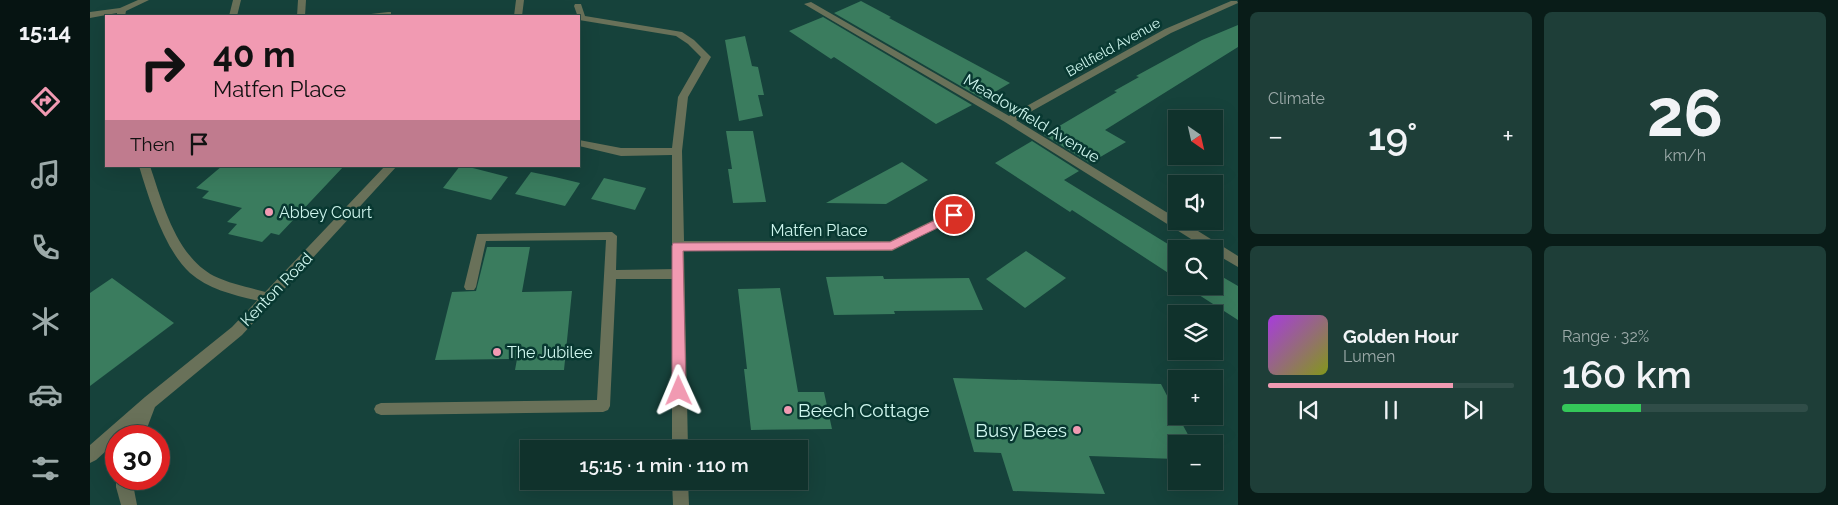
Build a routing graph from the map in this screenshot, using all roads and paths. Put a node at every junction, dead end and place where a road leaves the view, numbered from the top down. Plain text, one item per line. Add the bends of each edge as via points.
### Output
1 (145, 0) edge
2 (237, 0) edge
3 (302, 0) edge
4 (520, 0) edge
5 (814, 2) edge
6 (1233, 3) edge
7 (578, 6) dead end
8 (122, 13) edge
9 (388, 14) dead end
10 (90, 15) edge
11 (233, 15) edge
12 (301, 15) edge
13 (380, 15) edge
14 (518, 15) edge
15 (1009, 120) junction
16 (580, 143) edge
17 (677, 151) junction
18 (144, 167) edge
19 (391, 167) edge
20 (954, 215) dead end
21 (677, 246) junction
22 (1237, 260) edge
23 (678, 274) junction
24 (610, 276) junction
25 (470, 287) dead end
26 (268, 298) junction
27 (150, 402) junction
28 (381, 409) dead end
29 (141, 425) edge
30 (680, 440) edge
31 (90, 455) edge
32 (126, 490) edge
33 (680, 490) edge
34 (128, 505) edge
35 (681, 505) edge

1 - 8 street
2 - 11 lane
3 - 12 street
4 - 14 street
5 - 15 street, Meadowfield Avenue
6 - 15 street, Bellfield Avenue via 1168,31
7 - 17 street via 581,18 678,34 706,58 683,97
8 - 10 street
9 - 13 lane
15 - 22 street, Meadowfield Avenue
16 - 17 street via 621,152
17 - 21 street
18 - 26 street via 174,242 194,269 219,283
19 - 26 street, Kenton Road
20 - 21 street, Matfen Place via 892,246
21 - 23 street
23 - 24 lane
23 - 30 street
24 - 25 lane via 612,236 481,237
24 - 28 lane via 603,406
26 - 27 street, Kenton Road via 237,330
27 - 29 street, Kenton Road
27 - 31 street, Kenton Road
32 - 34 street
33 - 35 street

